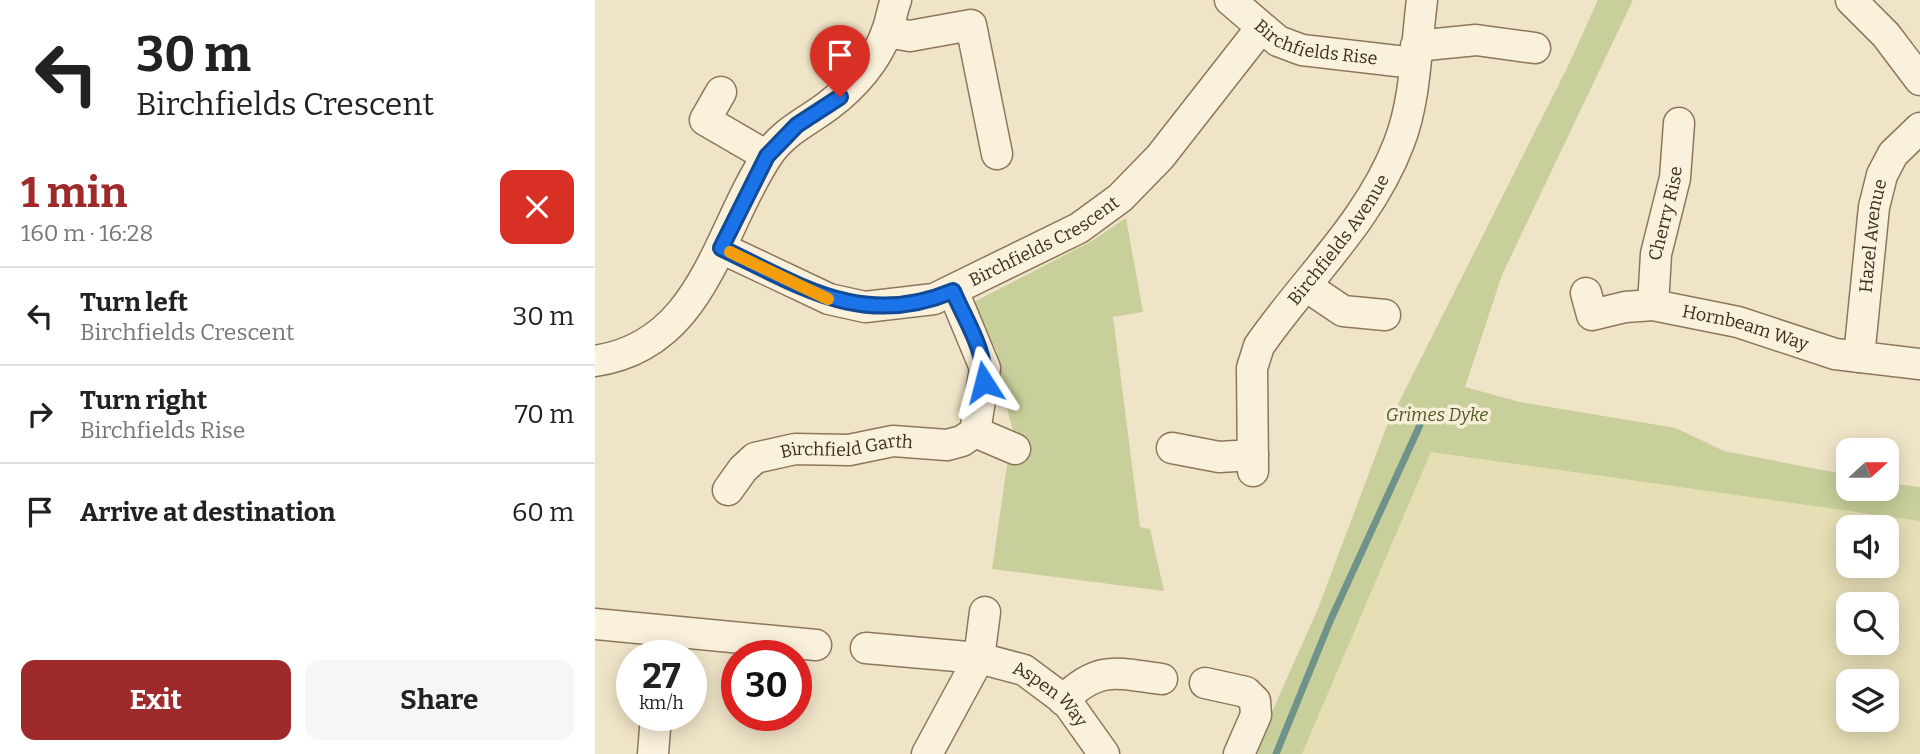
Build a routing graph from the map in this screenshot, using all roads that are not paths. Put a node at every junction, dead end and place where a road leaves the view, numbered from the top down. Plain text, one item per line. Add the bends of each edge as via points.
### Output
1 (896, 0) edge
2 (1230, 0) edge
3 (1422, 0) edge
4 (1851, 0) edge
5 (1261, 29) junction
6 (887, 32) junction
7 (1535, 48) dead end
8 (1415, 54) junction
9 (1920, 80) edge
10 (721, 92) dead end
11 (1679, 123) dead end
12 (1920, 128) edge
13 (997, 154) dead end
14 (767, 156) junction
15 (721, 248) junction
16 (1306, 286) junction
17 (953, 291) junction
18 (1586, 293) dead end
19 (1653, 305) junction
20 (1385, 315) dead end
21 (1859, 357) junction
22 (595, 361) edge
23 (1920, 364) edge
24 (975, 432) junction
25 (1172, 448) dead end
26 (1015, 449) dead end
27 (728, 489) dead end
28 (985, 612) dead end
29 (595, 624) edge
30 (648, 640) edge
31 (812, 645) edge
32 (815, 645) dead end
33 (866, 648) dead end
34 (979, 659) junction
35 (1162, 679) dead end
36 (1205, 683) dead end
37 (1063, 700) junction
38 (655, 731) edge
39 (653, 754) edge
40 (927, 754) edge
41 (1104, 754) edge
42 (1239, 754) edge

1 - 6 street
2 - 5 street, Birchfields Rise
3 - 8 street, Birchfields Avenue
4 - 9 street
5 - 8 street, Birchfields Rise via 1301,50
5 - 17 street, Birchfields Crescent via 1160,157 1120,198 1079,228
6 - 13 street via 910,36 971,25
6 - 14 street via 852,86 797,125
7 - 8 street, Birchfields Rise via 1476,40
8 - 16 street, Birchfields Avenue via 1400,141 1378,189
10 - 14 street via 705,120
11 - 19 street, Cherry Rise via 1675,178 1656,254
12 - 21 street, Hazel Avenue via 1893,154 1882,175 1874,207
14 - 15 street
15 - 17 street, Birchfields Crescent via 828,299 865,307 923,301
15 - 22 street via 677,320 644,343
16 - 20 street via 1343,311
16 - 25 street, Birchfields Avenue via 1259,346 1252,368 1253,463
17 - 24 street via 985,368
18 - 19 street, Hornbeam Way via 1592,315
19 - 21 street, Hornbeam Way via 1738,322 1815,349
21 - 23 street, Hornbeam Way
24 - 26 street
24 - 27 street, Birchfield Garth via 947,445 893,442 849,450 795,449 755,458
28 - 34 street
29 - 30 street
31 - 32 street
33 - 34 street, Aspen Way
34 - 37 street, Aspen Way via 1024,670
34 - 40 street
35 - 37 street via 1108,674 1089,678
36 - 42 street via 1245,692 1255,701 1256,715
37 - 41 street, Aspen Way
38 - 39 street

